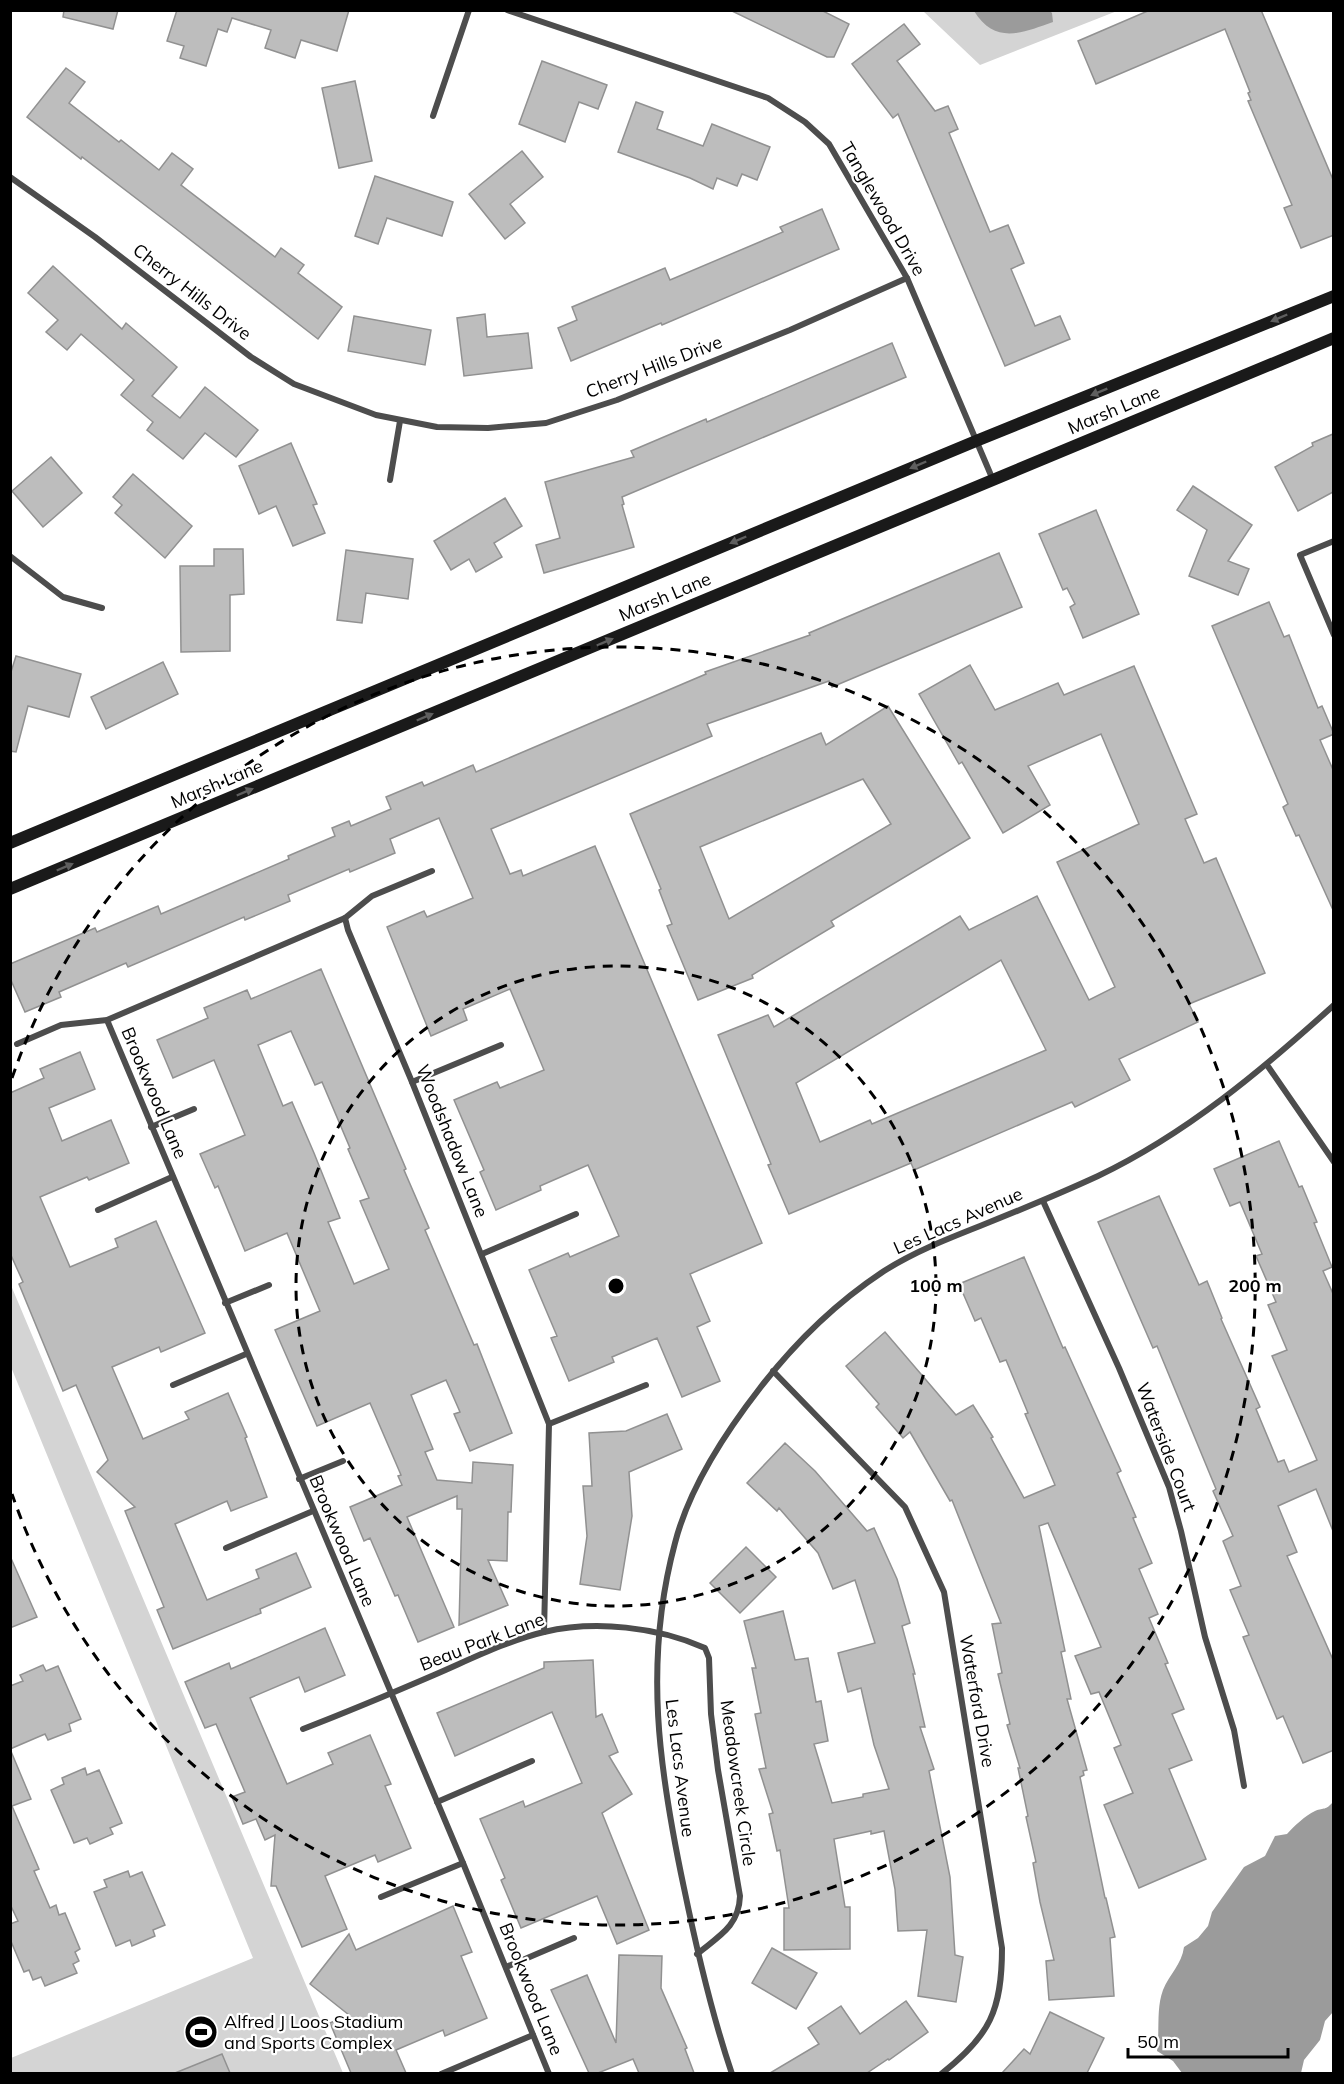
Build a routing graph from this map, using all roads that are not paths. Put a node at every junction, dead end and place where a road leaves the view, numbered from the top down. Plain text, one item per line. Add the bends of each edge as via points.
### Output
1 (469, 10) edge
2 (507, 10) edge
3 (433, 116) dead end
4 (10, 177) edge
5 (907, 278) junction
6 (1334, 296) edge
7 (1334, 338) edge
8 (400, 421) junction
9 (976, 441) junction
10 (390, 480) dead end
11 (993, 480) junction
12 (1334, 541) edge
13 (10, 556) edge
14 (102, 608) dead end
15 (1334, 635) edge
16 (10, 843) edge
17 (432, 871) dead end
18 (10, 889) edge
19 (345, 918) junction
20 (1334, 1005) edge
21 (107, 1020) junction
22 (17, 1044) dead end
23 (501, 1045) dead end
24 (1267, 1065) junction
25 (412, 1082) junction
26 (194, 1109) dead end
27 (151, 1127) junction
28 (1334, 1161) edge
29 (172, 1177) junction
30 (1043, 1201) junction
31 (98, 1210) dead end
32 (576, 1214) dead end
33 (482, 1254) junction
34 (269, 1285) dead end
35 (225, 1303) junction
36 (246, 1354) junction
37 (773, 1371) junction
38 (173, 1385) dead end
39 (646, 1385) dead end
40 (549, 1424) junction
41 (343, 1461) dead end
42 (299, 1479) junction
43 (313, 1511) junction
44 (226, 1548) dead end
45 (544, 1632) junction
46 (658, 1634) junction
47 (390, 1694) junction
48 (303, 1729) dead end
49 (532, 1761) dead end
50 (1244, 1786) dead end
51 (437, 1802) junction
52 (463, 1863) junction
53 (381, 1897) dead end
54 (574, 1938) dead end
55 (697, 1954) junction
56 (506, 1967) junction
57 (533, 2035) junction
58 (441, 2073) edge
59 (549, 2073) edge
60 (732, 2073) edge
61 (941, 2073) edge

1 - 3 street
2 - 5 street, Tanglewood Drive via 768,98 829,144
4 - 8 street, Cherry Hills Drive via 251,357 294,384 339,403
5 - 8 street, Cherry Hills Drive via 617,400 546,423 488,428 437,427
5 - 9 street, Tanglewood Drive
6 -> 9 main road, Marsh Lane
7 - 11 main road, Marsh Lane
8 - 10 street
9 - 11 street, Tanglewood Drive
9 -> 16 main road, Marsh Lane
18 -> 11 main road, Marsh Lane
12 - 15 street via 1300,555
13 - 14 street via 63,597
17 - 19 street via 372,896
19 - 21 street
19 - 25 street, Woodshadow Lane
20 - 24 street, Les Lacs Avenue
21 - 22 street via 61,1025
21 - 27 street, Brookwood Lane
23 - 25 street
24 - 28 street
24 - 30 street, Les Lacs Avenue via 1159,1142
25 - 33 street, Woodshadow Lane
26 - 27 street
27 - 29 street, Brookwood Lane
29 - 31 street
29 - 35 street, Brookwood Lane
30 - 37 street, Les Lacs Avenue via 932,1246 884,1271 808,1334
30 - 50 street, Waterside Court via 1169,1487 1205,1637 1234,1730
32 - 33 street
33 - 40 street, Woodshadow Lane
34 - 35 street
35 - 36 street, Brookwood Lane
36 - 38 street
36 - 42 street, Brookwood Lane
37 - 46 street, Les Lacs Avenue via 710,1461 686,1511 675,1540
37 - 61 street, Waterford Drive via 905,1507 944,1592 1002,1948 1002,1979 986,2028 964,2056
39 - 40 street
40 - 45 street, Woodshadow Lane
41 - 42 street
42 - 43 street, Brookwood Lane
43 - 44 street
43 - 47 street, Brookwood Lane
45 - 46 street, Beau Park Lane via 612,1627
45 - 47 street, Beau Park Lane
46 - 55 street, Les Lacs Avenue via 660,1755
46 - 55 street, Meadowcreek Circle via 705,1648 709,1658 711,1714 740,1896 733,1924
47 - 48 street, Beau Park Lane
47 - 51 street, Brookwood Lane
49 - 51 street
51 - 52 street, Brookwood Lane
52 - 53 street
52 - 56 street, Brookwood Lane
54 - 56 street
55 - 60 street, Les Lacs Avenue
56 - 57 street, Brookwood Lane
57 - 58 street
57 - 59 street, Brookwood Lane

